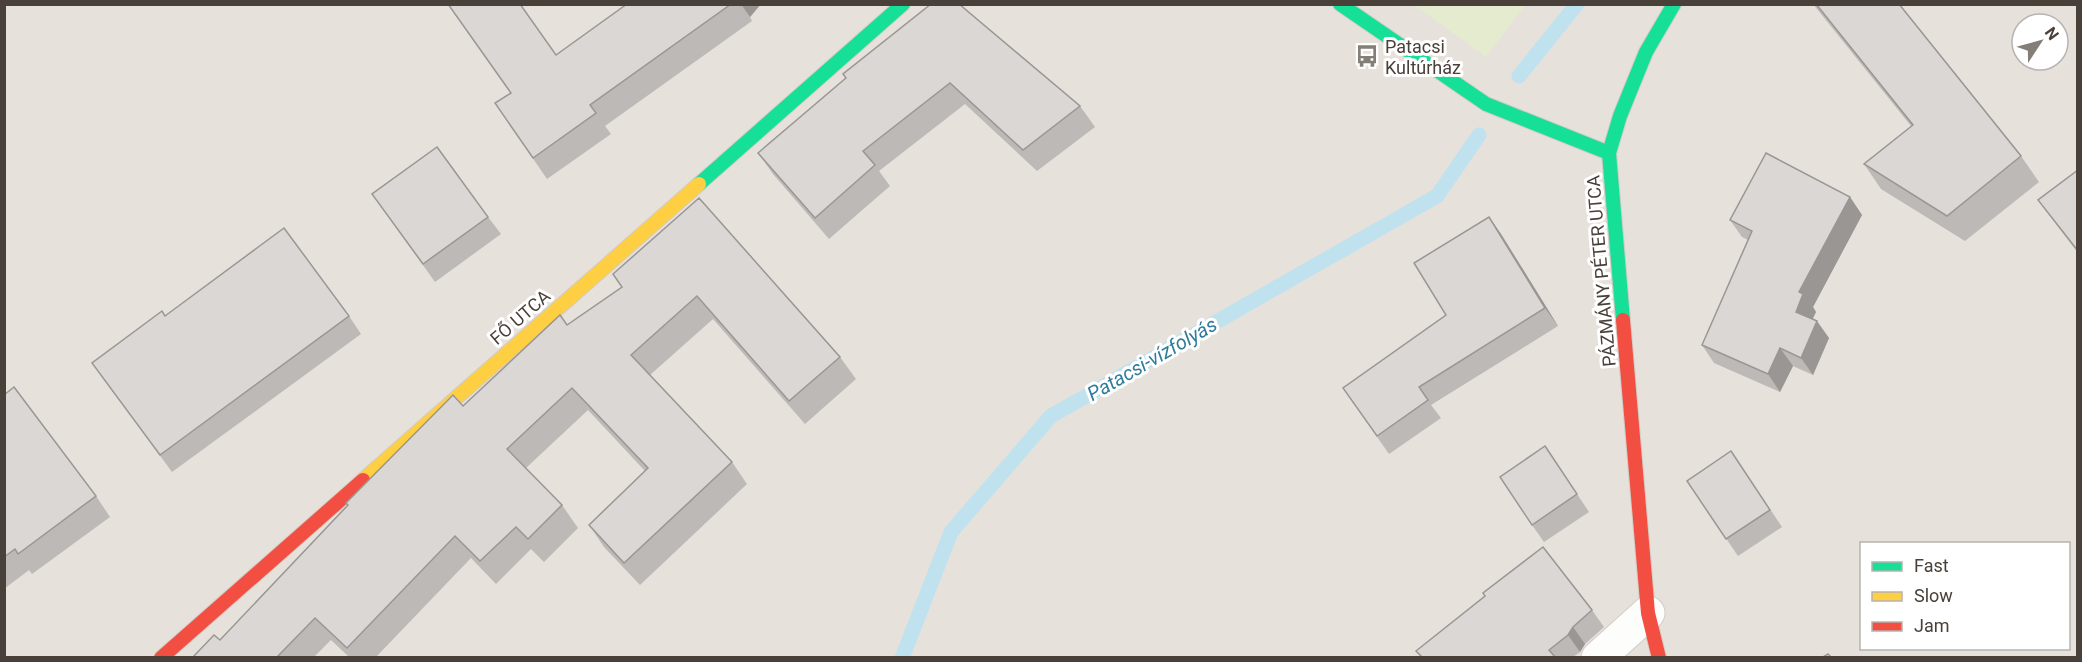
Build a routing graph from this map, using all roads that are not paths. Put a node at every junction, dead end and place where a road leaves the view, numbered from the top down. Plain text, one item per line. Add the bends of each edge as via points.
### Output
1 (903, 4) edge
2 (1340, 4) edge
3 (1674, 4) edge
4 (1609, 153) junction
5 (1648, 613) junction
6 (161, 657) edge
7 (1598, 657) edge
8 (1659, 657) edge

1 - 6 street, FŐ UTCA
2 - 4 street, PÁZMÁNY PÉTER UTCA via 1486,104
3 - 4 street via 1646,52
4 - 5 street, PÁZMÁNY PÉTER UTCA
5 - 7 street
5 - 8 street, PÁZMÁNY PÉTER UTCA

